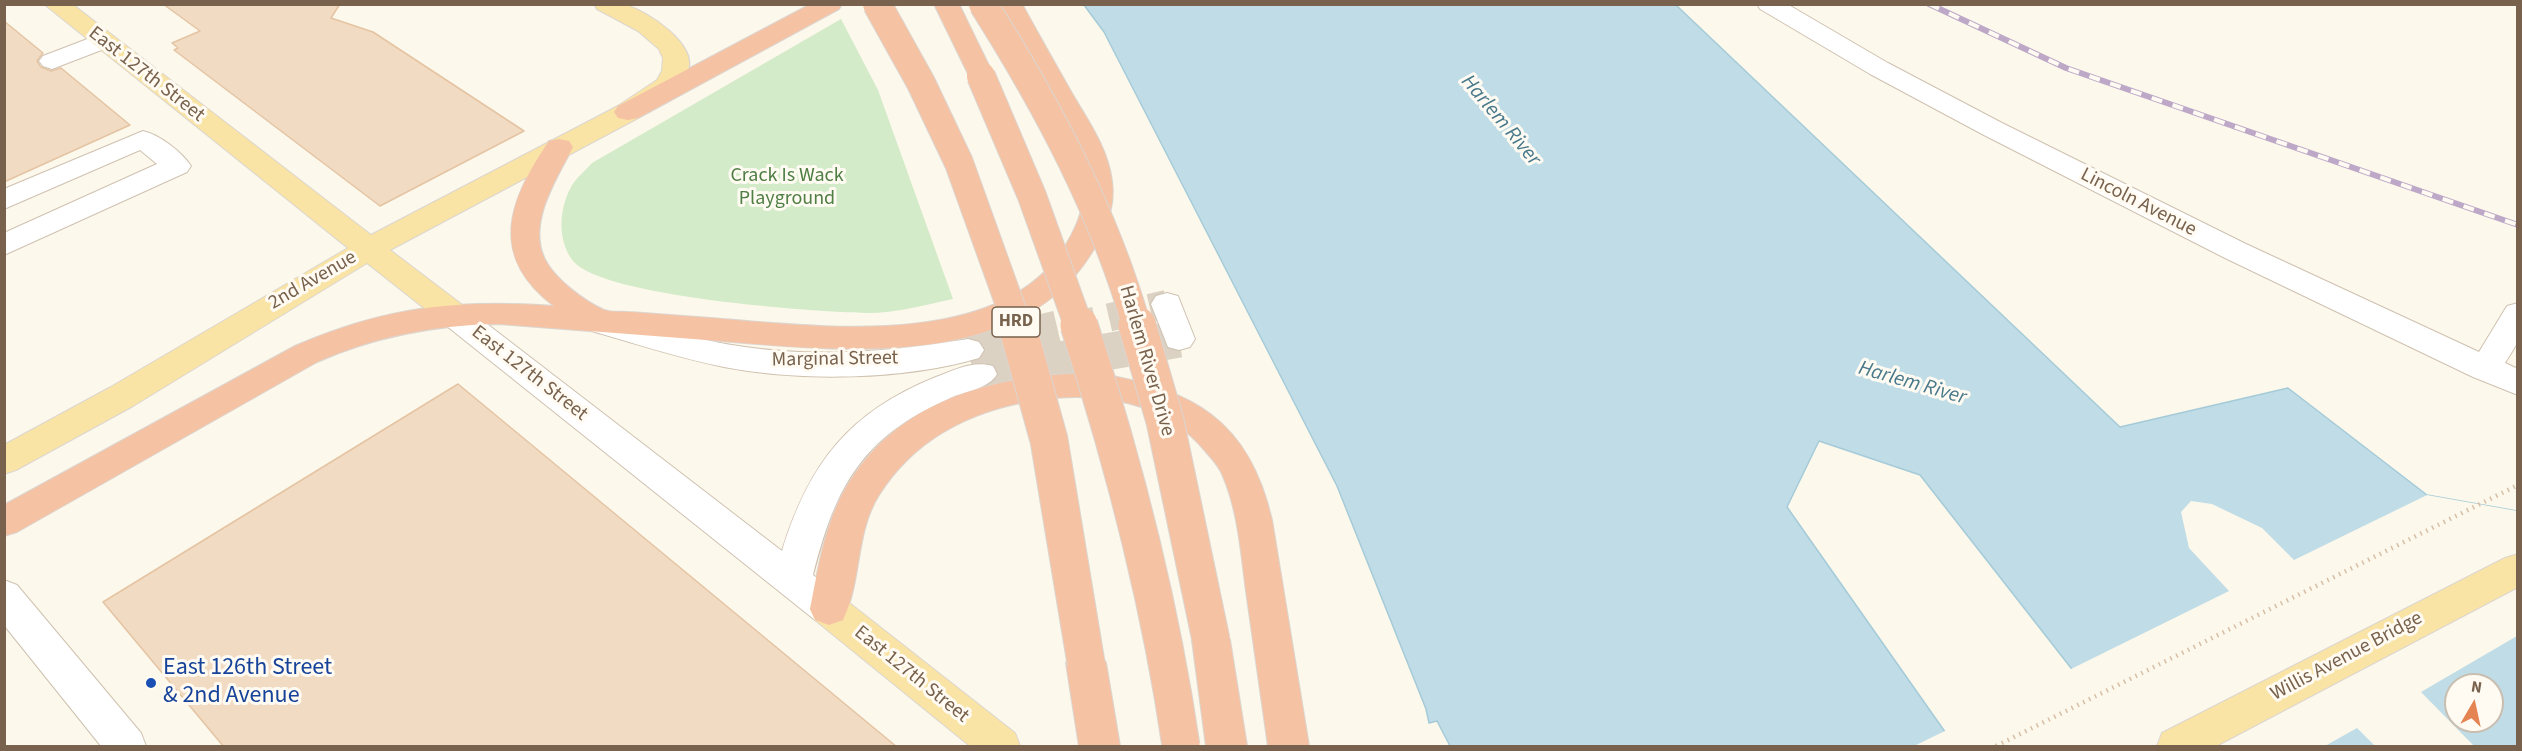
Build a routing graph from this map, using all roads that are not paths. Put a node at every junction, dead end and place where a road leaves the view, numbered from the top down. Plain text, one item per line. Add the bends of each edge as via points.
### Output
1 (57, 4) edge
2 (606, 4) edge
3 (830, 4) edge
4 (876, 4) edge
5 (946, 4) edge
6 (983, 4) edge
7 (1009, 4) edge
8 (1769, 4) edge
9 (103, 41) junction
10 (52, 61) dead end
11 (628, 112) junction
12 (559, 147) junction
13 (4, 200) edge
14 (4, 245) edge
15 (368, 249) junction
16 (1167, 304) dead end
17 (2517, 314) edge
18 (454, 315) junction
19 (598, 322) junction
20 (1179, 339) dead end
21 (2485, 369) junction
22 (2517, 383) edge
23 (4, 461) edge
24 (4, 522) edge
25 (2517, 569) edge
26 (793, 581) junction
27 (4, 596) edge
28 (830, 609) junction
29 (126, 747) edge
30 (1000, 747) edge
31 (1100, 747) edge
32 (1181, 747) edge
33 (1227, 747) edge
34 (1289, 747) edge
35 (2177, 747) edge

1 - 9 main road, East 127th Street
2 - 11 main road, 2nd Avenue via 654,31 676,53 677,69 665,86
3 - 11 highway
4 - 31 highway, HRD, bridge via 921,83 959,163 1015,317 1049,440
5 - 32 highway, bridge via 1037,207 1092,365 1154,587
6 - 33 highway, Harlem River Drive, bridge via 1021,64 1072,160 1129,298 1165,421 1211,640
7 - 19 highway via 1087,143 1097,175 1099,206 1091,228 1075,256 1042,292 986,319 873,338 804,338
8 - 21 street, Lincoln Avenue via 1851,54 2017,142 2284,276
9 - 10 street
9 - 15 main road, East 127th Street
11 - 12 main road, 2nd Avenue
12 - 15 main road, 2nd Avenue
12 - 19 highway via 528,210 526,249 546,283
13 - 14 street via 143,139 177,166
15 - 18 main road, East 127th Street
15 - 23 main road, 2nd Avenue via 121,397
16 - 20 street
17 - 21 street
18 - 19 highway via 499,313
18 - 24 highway via 375,328 313,351
18 - 26 street, East 127th Street
19 - 26 street, Marginal Street via 706,352 780,363 856,363 930,356 975,362 948,385 902,409 844,457 813,515
21 - 22 street, Lincoln Avenue
25 - 35 main road, Willis Avenue Bridge
26 - 28 street, East 127th Street
27 - 29 street
28 - 30 main road, East 127th Street
28 - 34 highway via 848,521 856,504 886,459 920,430 962,407 1030,387 1082,385 1150,396 1197,421 1219,442 1240,475 1252,514

